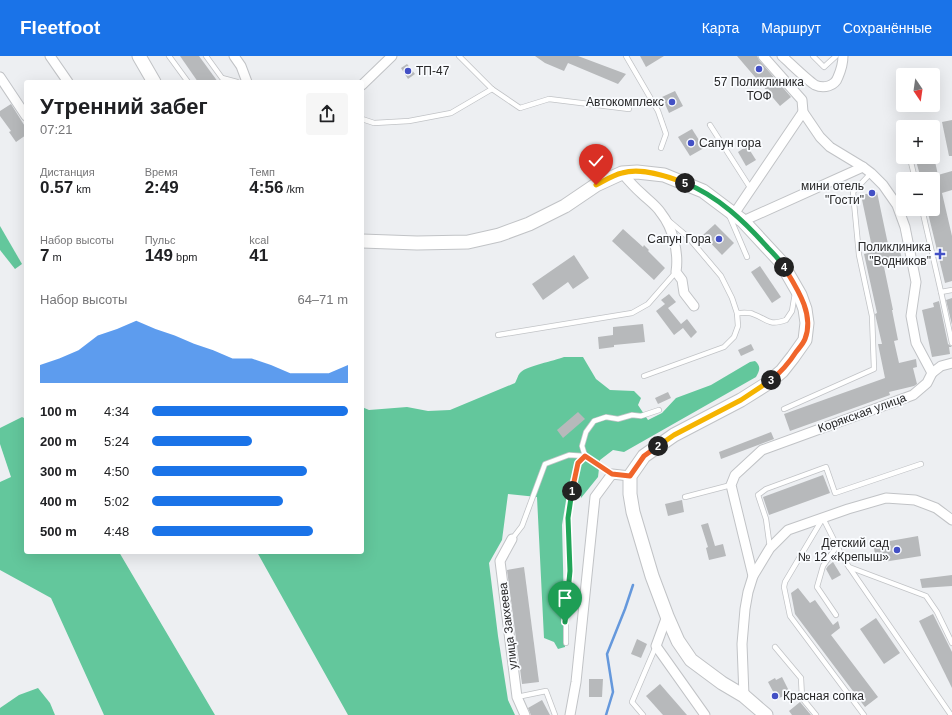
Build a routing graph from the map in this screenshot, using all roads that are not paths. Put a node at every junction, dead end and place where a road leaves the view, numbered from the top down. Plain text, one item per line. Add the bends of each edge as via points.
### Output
1 (50, 56) edge
2 (139, 56) edge
3 (169, 56) edge
4 (206, 56) edge
5 (234, 56) edge
6 (392, 56) edge
7 (459, 56) edge
8 (626, 56) edge
9 (763, 56) edge
10 (782, 56) edge
11 (813, 56) edge
12 (836, 56) edge
13 (842, 56) edge
14 (0, 77) edge
15 (67, 80) edge
16 (153, 80) edge
17 (187, 80) edge
18 (229, 80) edge
19 (246, 80) edge
20 (364, 83) edge
21 (492, 89) junction
22 (629, 109) dead end
23 (803, 112) junction
24 (24, 113) edge
25 (364, 120) edge
26 (710, 125) dead end
27 (661, 148) dead end
28 (867, 170) junction
29 (622, 173) junction
30 (750, 189) junction
31 (735, 214) junction
32 (924, 216) edge
33 (665, 218) junction
34 (364, 240) edge
35 (747, 257) dead end
36 (676, 272) junction
37 (796, 288) junction
38 (952, 290) edge
39 (941, 292) junction
40 (694, 306) dead end
41 (737, 313) junction
42 (498, 335) dead end
43 (952, 343) edge
44 (952, 363) edge
45 (932, 373) junction
46 (644, 376) dead end
47 (784, 409) dead end
48 (658, 410) dead end
49 (585, 456) junction
50 (921, 464) dead end
51 (612, 474) junction
52 (630, 476) junction
53 (731, 485) junction
54 (685, 497) dead end
55 (824, 518) junction
56 (952, 520) edge
57 (512, 539) joint
58 (837, 546) junction
59 (770, 548) junction
60 (849, 567) junction
61 (754, 576) junction
62 (836, 615) dead end
63 (667, 616) junction
64 (566, 643) dead end
65 (952, 643) edge
66 (656, 646) junction
67 (775, 647) dead end
68 (744, 696) junction
69 (517, 697) junction
70 (525, 715) edge
71 (555, 715) edge
72 (570, 715) edge
73 (643, 715) edge
74 (705, 715) edge
75 (766, 715) edge
76 (816, 715) edge
77 (864, 715) edge
78 (951, 715) edge

1 - 15 street
2 - 16 main road
3 - 17 lane
4 - 18 lane via 222,78
5 - 19 street
6 - 20 street
7 - 21 lane
8 - 27 lane via 658,111 666,134
9 - 23 street via 802,100
10 - 13 street via 816,85 828,86 838,80 843,63
11 - 12 lane via 824,67
14 - 24 street
21 - 22 lane via 520,108 549,98
21 - 25 lane via 451,113 402,122 374,124
23 - 28 street via 830,147
23 - 30 street
26 - 30 lane
28 - 31 street
28 - 45 street via 883,185 897,205 905,227 916,282 912,327 916,343
28 - 47 lane via 853,192 859,255 872,316 874,369
29 - 31 main road via 664,175 703,191
29 - 33 street
29 - 34 main road via 596,185 565,206 499,235 460,242
30 - 31 street
31 - 35 lane
31 - 37 main road via 781,262
32 - 39 lane
33 - 36 street via 674,243
33 - 41 lane via 688,237 721,276
36 - 40 street via 682,280 684,293
36 - 42 lane via 648,304 632,313
37 - 41 lane via 792,311 786,320 775,324 752,313
37 - 52 main road via 805,309 807,333 782,371 748,396 674,435 644,456
38 - 39 lane
39 - 43 lane
41 - 46 lane via 738,326 734,337 724,347
44 - 45 street via 941,366
45 - 53 street, Корякская улица via 927,383 913,394 762,450 735,475
48 - 49 lane via 618,420 606,417 594,421 586,432 582,446
49 - 51 lane
49 - 57 lane via 569,455 545,464 522,526
49 - 64 lane via 578,463 568,518 570,571
50 - 59 lane via 835,492 826,467 766,489 758,495 766,520
51 - 52 street
51 - 72 street via 595,497 576,682
52 - 63 main road via 633,512
53 - 54 lane
53 - 61 street
55 - 56 street via 886,498 915,500 936,508
55 - 58 lane
55 - 59 street via 788,530
55 - 77 lane via 785,582 784,588 790,616
57 - 69 street, улица Закхеева via 500,561
58 - 60 lane
58 - 62 lane via 822,566 817,587
59 - 61 street
60 - 65 lane via 926,596
60 - 78 lane
61 - 68 street via 745,609 742,644
63 - 66 street
63 - 68 main road via 689,658
66 - 73 lane via 632,702
66 - 74 street
67 - 76 lane via 801,678 802,698
68 - 75 main road
69 - 70 street, улица Закхеева
69 - 71 lane via 546,691

